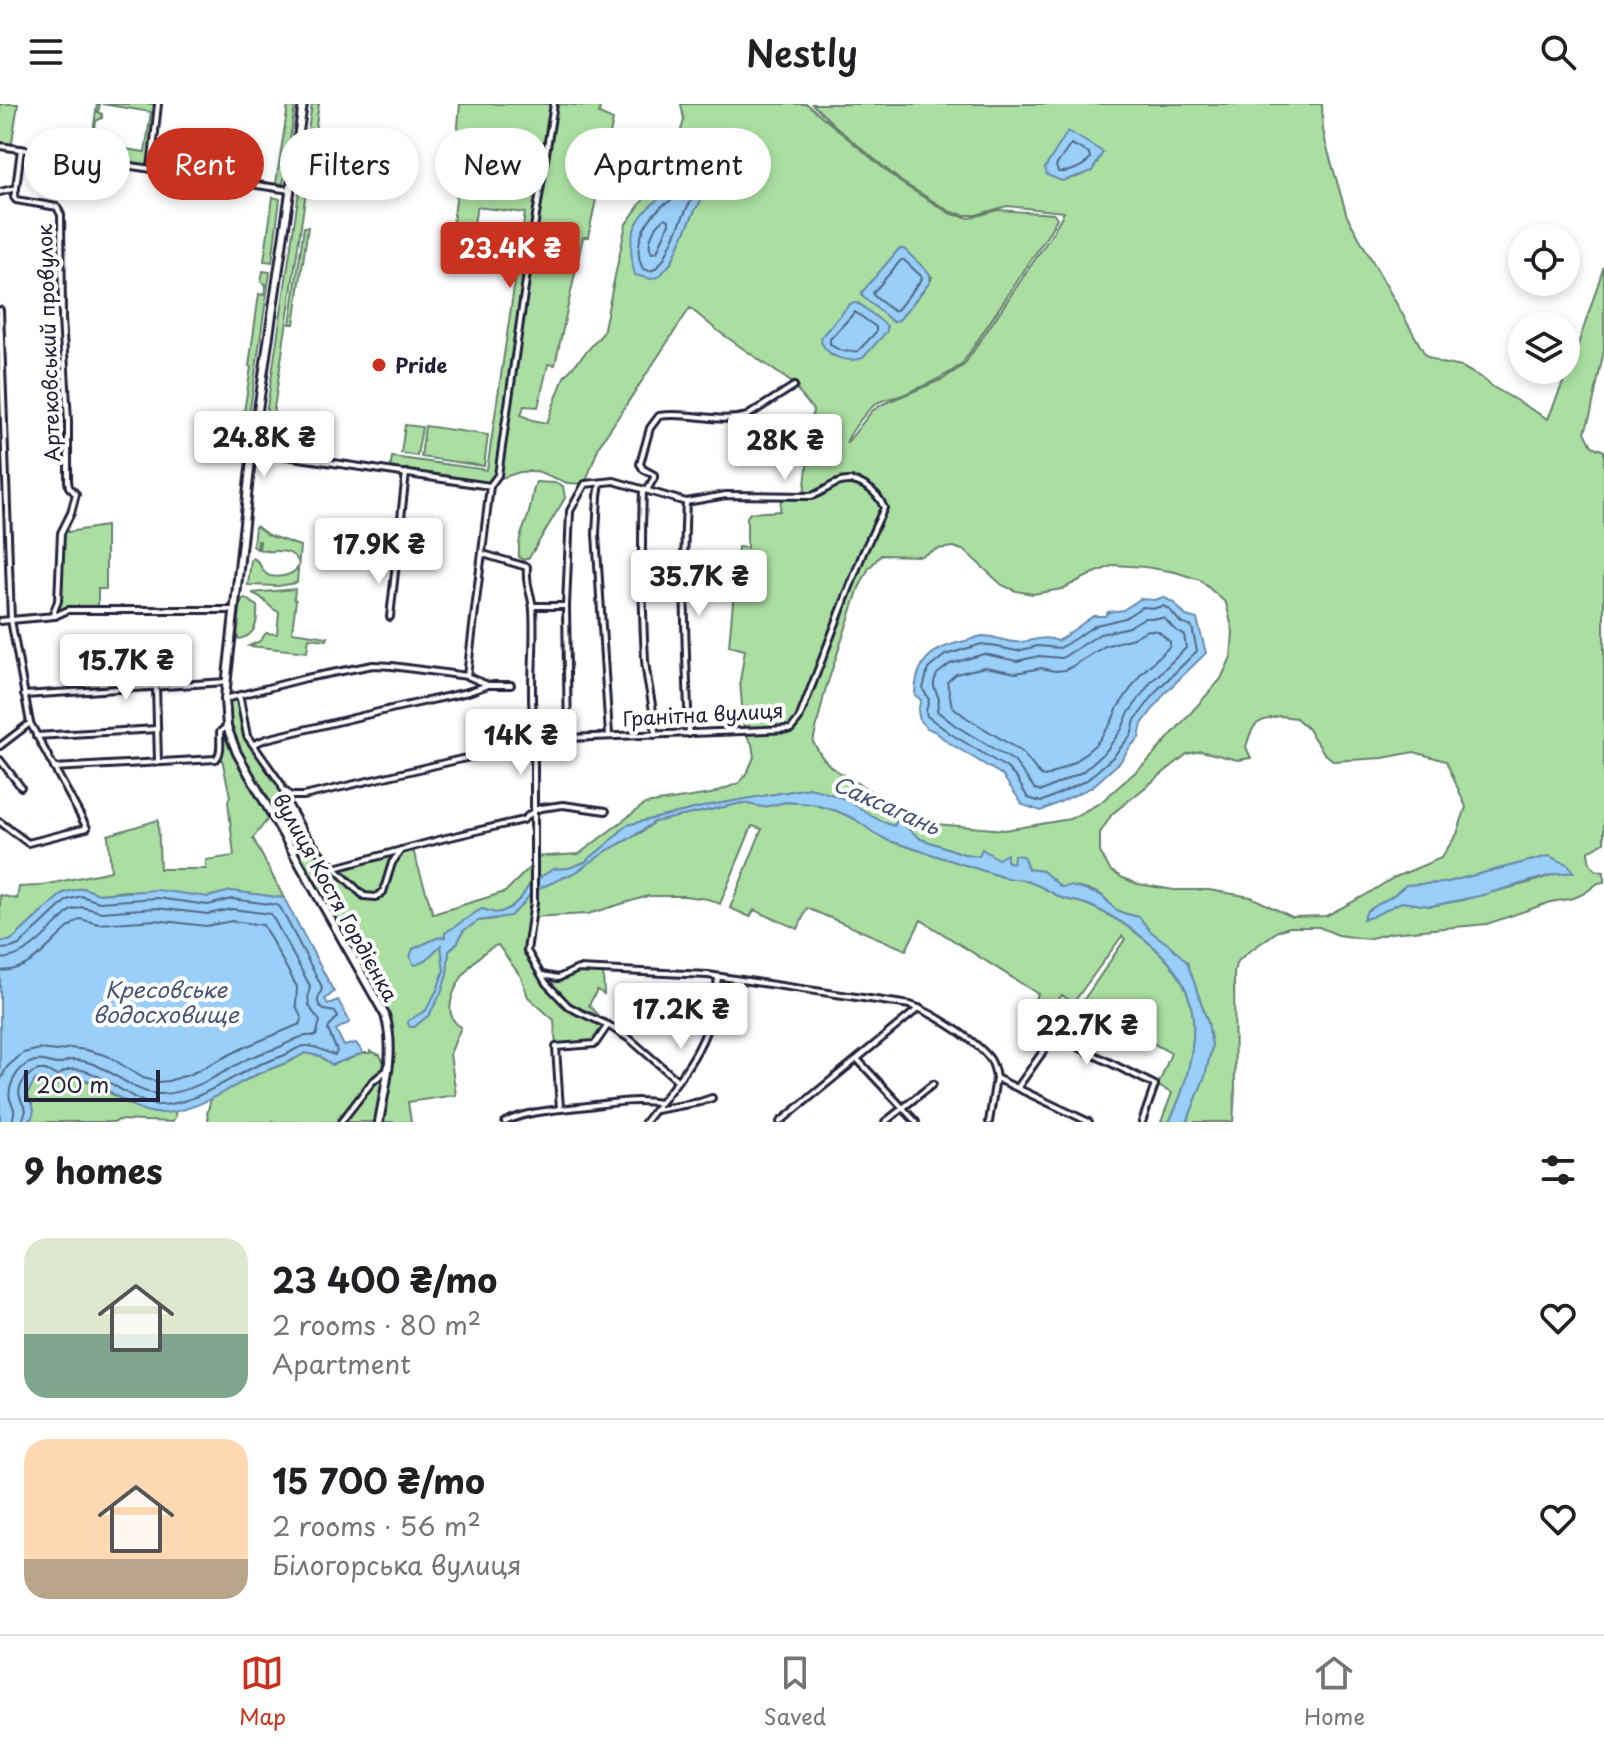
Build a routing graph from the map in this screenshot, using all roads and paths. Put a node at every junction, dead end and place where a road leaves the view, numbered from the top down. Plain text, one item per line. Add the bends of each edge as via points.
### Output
1 (158, 104) edge
2 (303, 104) edge
3 (554, 104) edge
4 (155, 128) edge
5 (299, 128) edge
6 (0, 146) edge
7 (21, 149) junction
8 (146, 168) edge
9 (16, 188) junction
10 (0, 191) edge
11 (289, 200) edge
12 (0, 310) edge
13 (794, 386) dead end
14 (252, 451) junction
15 (406, 473) junction
16 (600, 483) junction
17 (490, 486) junction
18 (645, 490) junction
19 (686, 502) junction
20 (483, 554) junction
21 (58, 601) junction
22 (533, 606) junction
23 (566, 606) junction
24 (68, 610) junction
25 (234, 610) junction
26 (55, 616) junction
27 (390, 617) dead end
28 (11, 620) junction
29 (0, 621) edge
30 (467, 676) junction
31 (226, 682) junction
32 (488, 685) junction
33 (511, 685) dead end
34 (156, 686) junction
35 (24, 695) junction
36 (237, 696) junction
37 (225, 699) junction
38 (30, 723) junction
39 (227, 727) junction
40 (157, 729) junction
41 (689, 734) junction
42 (609, 735) junction
43 (655, 735) junction
44 (36, 736) junction
45 (568, 738) junction
46 (254, 744) junction
47 (536, 744) junction
48 (0, 746) edge
49 (0, 760) edge
50 (158, 762) junction
51 (54, 768) junction
52 (21, 787) dead end
53 (285, 791) junction
54 (535, 810) junction
55 (606, 811) dead end
56 (0, 822) edge
57 (401, 850) junction
58 (335, 868) junction
59 (542, 975) junction
60 (718, 977) junction
61 (919, 1008) junction
62 (608, 1025) junction
63 (858, 1060) junction
64 (388, 1070) junction
65 (996, 1078) junction
66 (677, 1080) junction
67 (933, 1084) dead end
68 (1018, 1087) junction
69 (712, 1098) dead end
70 (660, 1103) junction
71 (560, 1109) junction
72 (903, 1109) junction
73 (654, 1111) junction
74 (1078, 1119) edge
75 (341, 1122) edge
76 (379, 1122) edge
77 (505, 1122) edge
78 (645, 1122) edge
79 (780, 1122) edge
80 (885, 1122) edge
81 (916, 1122) edge
82 (989, 1122) edge
83 (1089, 1122) edge
84 (1142, 1122) edge

1 - 4 street
2 - 5 main road
3 - 17 street via 498,475
6 - 7 street
7 - 8 street
7 - 9 street
9 - 10 street
9 - 21 street, Артековський провулок via 18,201 57,207 61,215 68,481 76,494 61,533
11 - 14 main road
12 - 28 street
13 - 18 street via 747,416 729,420 659,416 640,464 654,475
14 - 15 street
14 - 25 main road
15 - 17 street
15 - 27 street
16 - 18 street
16 - 23 street via 585,484 571,508
16 - 42 street via 596,534
17 - 20 street
18 - 19 street
18 - 43 street via 642,615
19 - 41 street
19 - 41 street, Гранітна вулиця via 726,495 811,496 848,481 863,484 884,508 795,725
20 - 22 street via 527,567
20 - 30 street
21 - 24 street
21 - 26 street, Артековський провулок
22 - 23 street
22 - 47 street
23 - 45 street
24 - 25 street
24 - 26 street
25 - 31 main road
26 - 28 street
28 - 29 street
28 - 35 street
30 - 32 street
30 - 36 street via 373,665
31 - 34 street
31 - 37 main road
32 - 33 street
32 - 46 street
34 - 35 street
34 - 40 street
35 - 38 street
36 - 37 street
36 - 46 street
37 - 39 main road
38 - 44 street
38 - 48 street
39 - 50 street via 220,732 216,759
39 - 64 main road, вулиця Костя Гордієнка via 385,1015
40 - 44 street
40 - 50 street
41 - 43 street, Гранітна вулиця
42 - 43 street, Гранітна вулиця
42 - 45 street, Гранітна вулиця
44 - 51 street
45 - 47 street, Гранітна вулиця
46 - 53 street
47 - 53 street, Гранітна вулиця via 304,796
47 - 54 street
49 - 52 street
50 - 51 street
51 - 56 street via 87,828 28,843
53 - 58 street via 313,847
54 - 55 street via 563,805
54 - 57 street via 523,820
54 - 59 street via 534,902 527,951
57 - 58 street
57 - 58 street via 386,887 376,897 364,896
59 - 60 street via 558,978 578,969
59 - 62 street via 568,1006
60 - 61 street
60 - 66 street via 708,1031
61 - 63 street
61 - 65 street via 980,1049
62 - 66 street
62 - 71 street via 595,1044 556,1047
63 - 72 street
63 - 79 street
64 - 75 street
64 - 76 main road, вулиця Костя Гордієнка
65 - 68 street
65 - 82 street
66 - 70 street
67 - 72 street
68 - 74 street
68 - 84 street via 1056,1036 1155,1085
69 - 73 street
70 - 71 street via 642,1100
70 - 73 street
71 - 77 street
72 - 80 street
72 - 81 street
73 - 78 street
74 - 83 street

